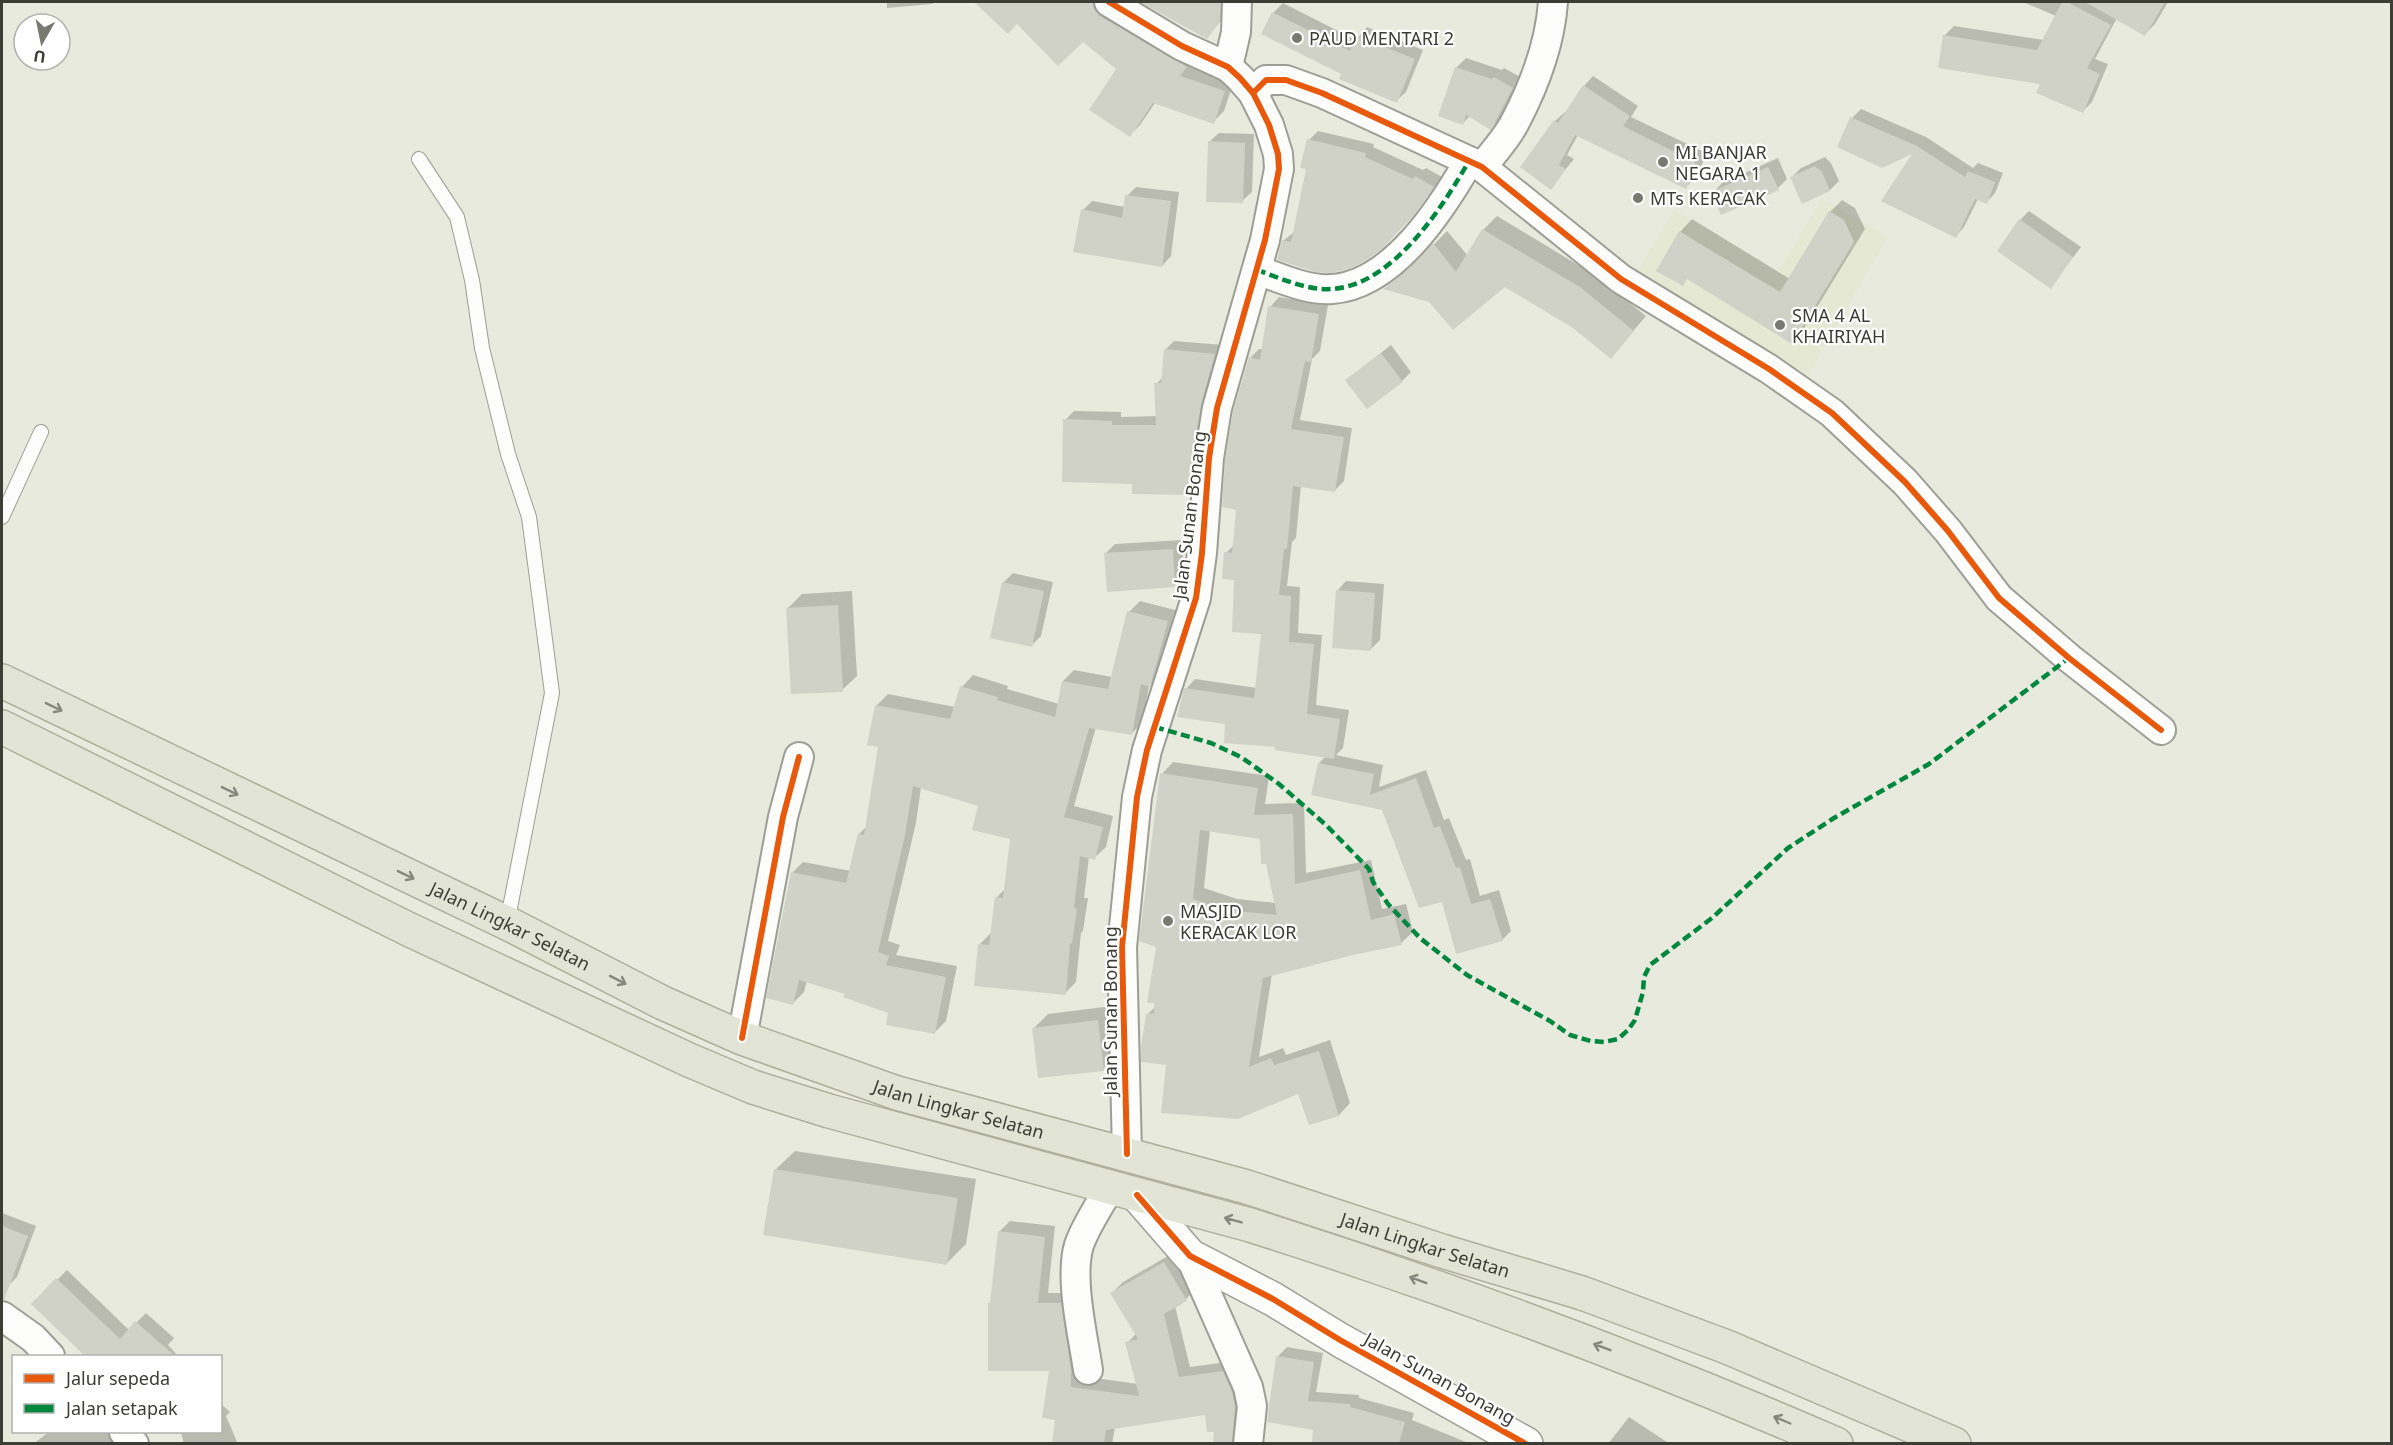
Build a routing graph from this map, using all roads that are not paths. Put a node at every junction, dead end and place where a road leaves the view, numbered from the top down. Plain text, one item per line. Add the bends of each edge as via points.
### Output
1 (1109, 2) edge
2 (1237, 2) edge
3 (1553, 2) edge
4 (1228, 68) junction
5 (1253, 93) junction
6 (420, 159) dead end
7 (1476, 164) junction
8 (1257, 270) junction
9 (41, 432) dead end
10 (2, 517) edge
11 (2, 681) edge
12 (2, 727) edge
13 (2161, 730) dead end
14 (799, 757) dead end
15 (378, 861) junction
16 (355, 903) junction
17 (507, 923) junction
18 (742, 1038) junction
19 (1127, 1154) junction
20 (1124, 1191) junction
21 (1190, 1256) junction
22 (2, 1316) edge
23 (49, 1355) edge
24 (1088, 1370) dead end
25 (1248, 1443) edge
26 (1526, 1443) edge
27 (1836, 1443) edge
28 (1954, 1443) edge

1 - 4 street, Jalan Sunan Bonang via 1182,46
2 - 4 street via 1236,32
3 - 7 street via 1546,49 1515,123
4 - 5 street, Jalan Sunan Bonang
5 - 7 street via 1266,80 1286,80 1356,107
5 - 8 street, Jalan Sunan Bonang via 1274,139 1279,169
6 - 17 lane via 457,217 482,348 508,454 529,517 552,693
7 - 8 street via 1409,245 1364,279 1345,287 1315,288
7 - 13 street via 1621,279 1769,369 1832,413 1905,482 1999,598
8 - 19 street, Jalan Sunan Bonang via 1217,408 1196,598 1147,750 1137,797 1122,947
9 - 10 lane
11 -> 15 highway, Jalan Lingkar Selatan
12 - 16 highway, Jalan Lingkar Selatan
14 - 18 street via 783,817
15 - 16 highway
15 -> 17 highway, Jalan Lingkar Selatan
16 - 20 highway, Jalan Lingkar Selatan via 630,1034 753,1087
17 -> 18 highway, Jalan Lingkar Selatan via 663,1003
18 - 19 highway, Jalan Lingkar Selatan via 897,1093
19 - 28 highway, Jalan Lingkar Selatan via 1246,1187 1582,1293 1727,1347
20 - 21 street, Jalan Sunan Bonang
20 - 24 street via 1082,1237 1076,1257
27 -> 20 highway, Jalan Lingkar Selatan via 1571,1335 1411,1278 1250,1225
21 - 25 street via 1248,1387 1252,1406
21 - 26 street, Jalan Sunan Bonang
22 - 23 street

